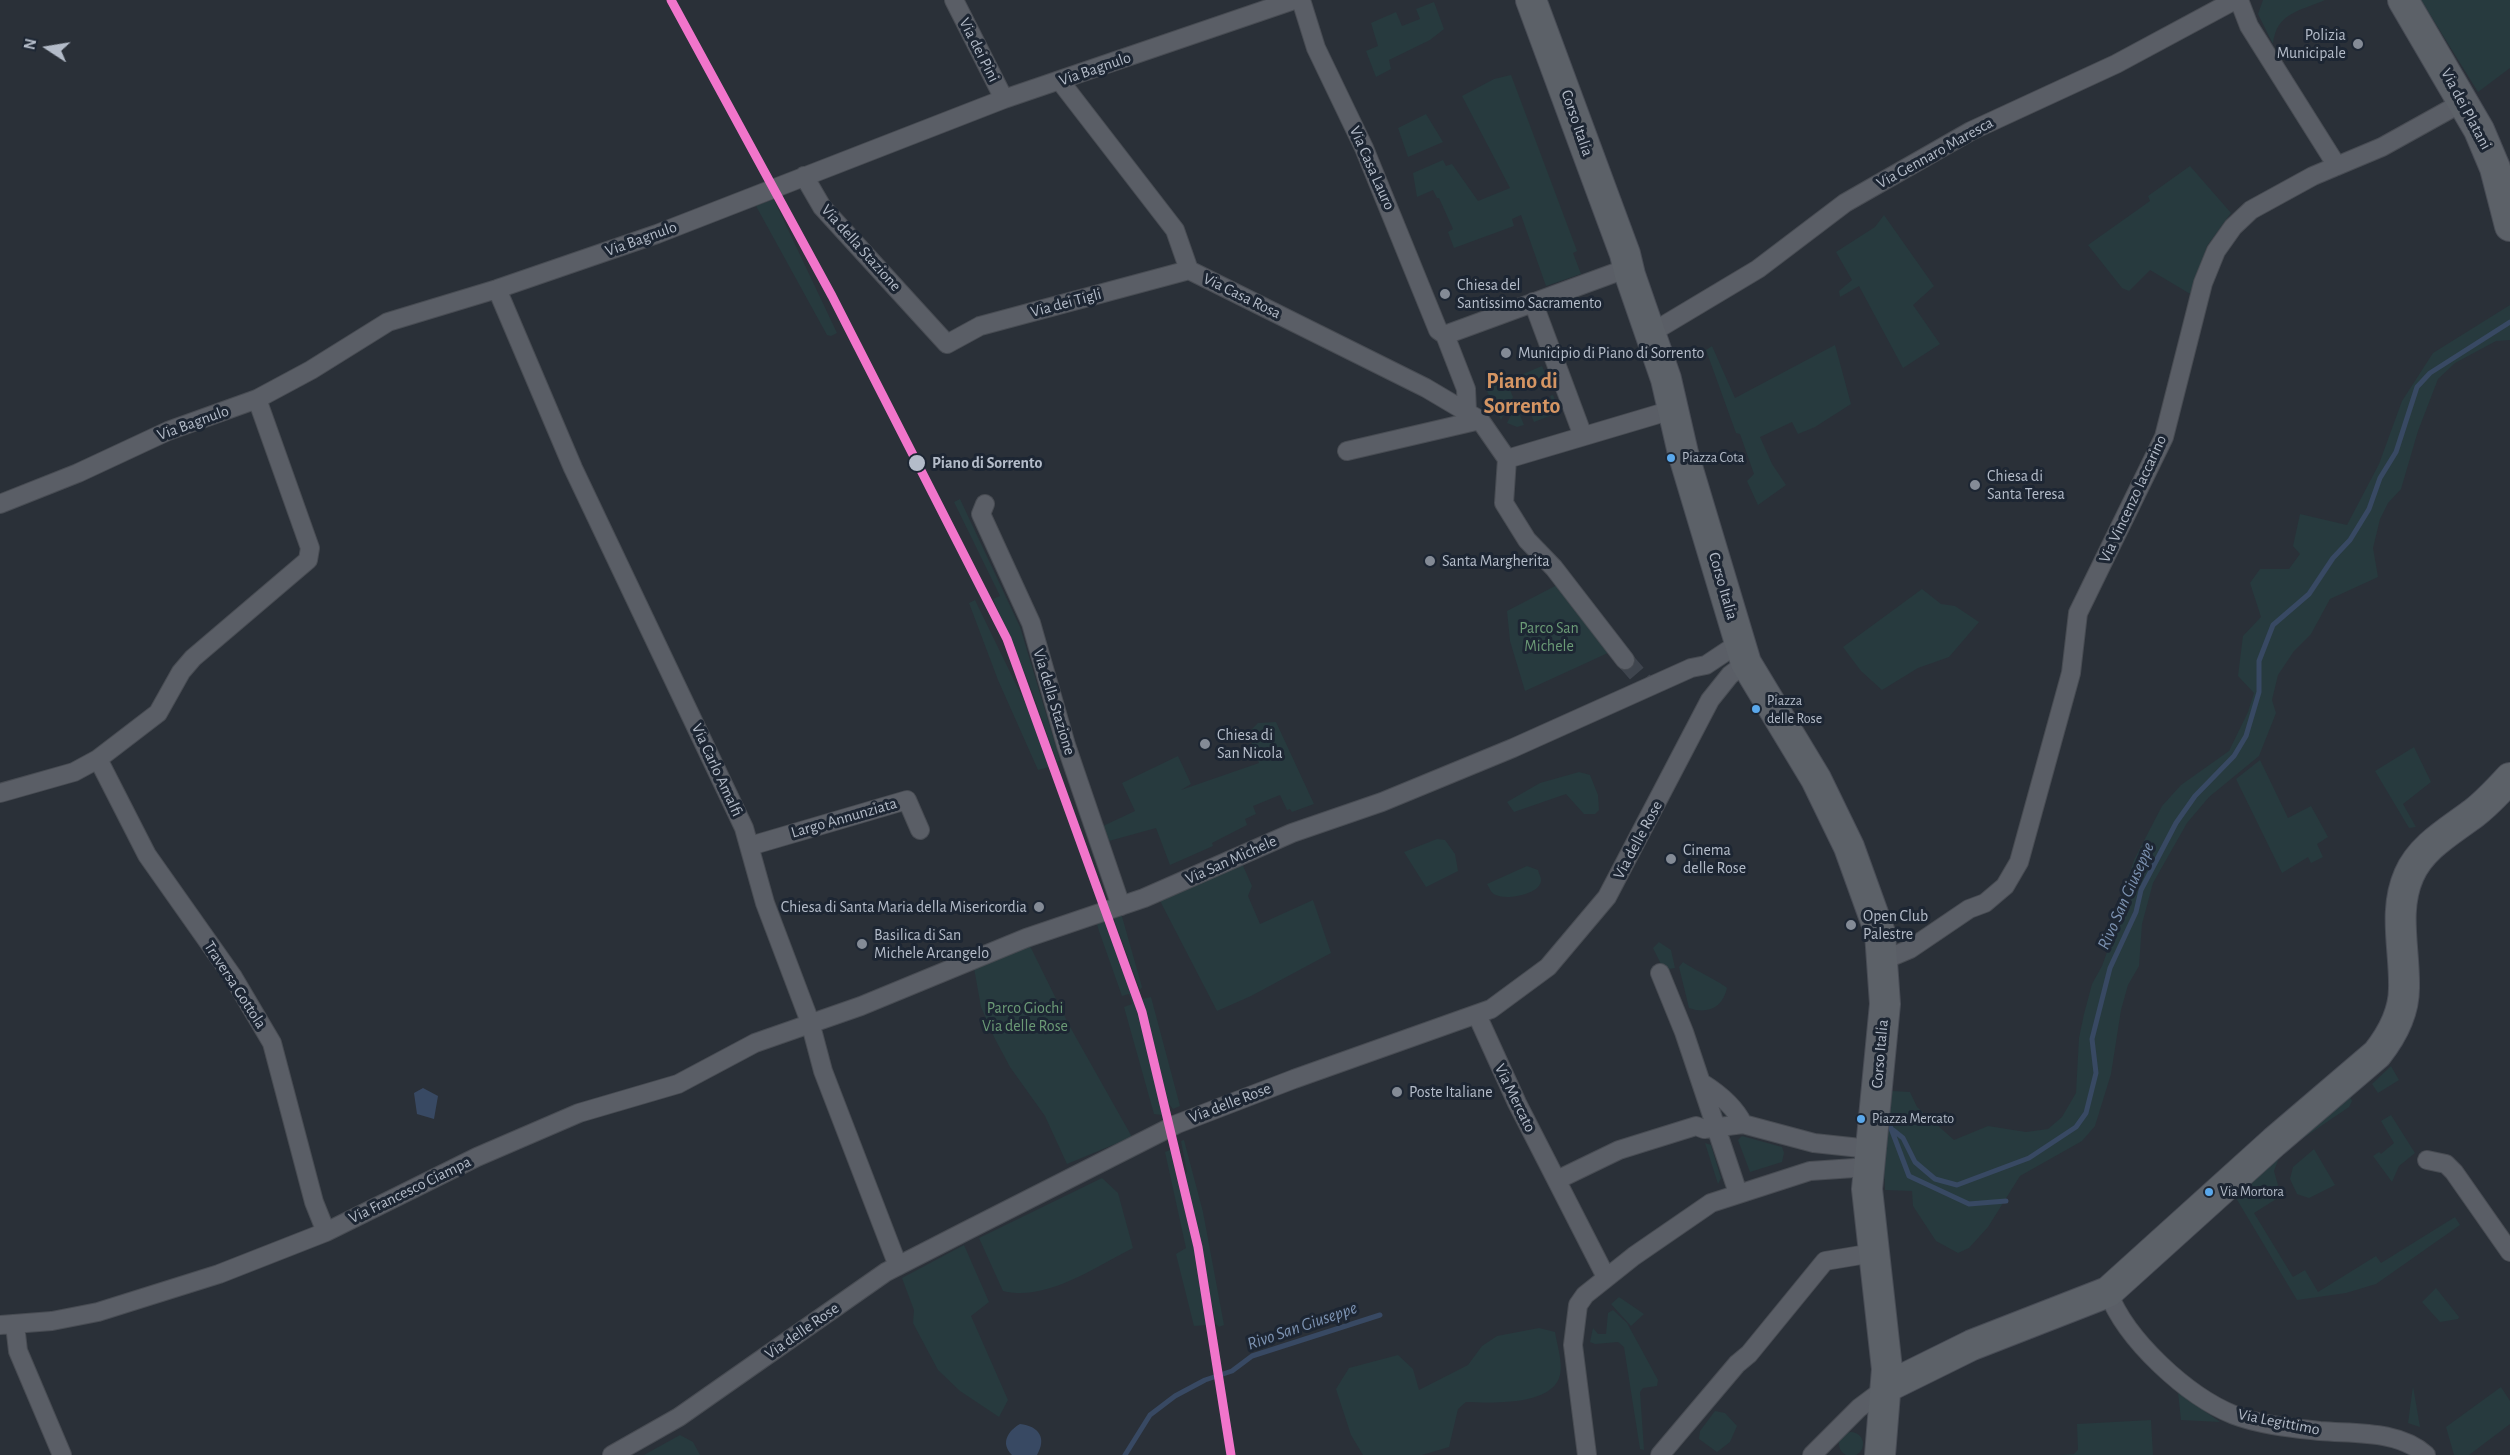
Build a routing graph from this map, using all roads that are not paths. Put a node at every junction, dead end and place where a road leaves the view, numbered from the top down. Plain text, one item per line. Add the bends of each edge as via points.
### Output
1 (954, 0) edge
2 (1294, 0) edge
3 (1301, 0) edge
4 (1532, 0) edge
5 (2237, 0) edge
6 (2403, 0) edge
7 (1060, 81) junction
8 (1004, 99) junction
9 (2463, 102) junction
10 (2337, 166) junction
11 (804, 176) junction
12 (2510, 226) edge
13 (1628, 268) junction
14 (1189, 270) junction
15 (497, 290) junction
16 (1533, 302) junction
17 (1651, 333) junction
18 (1445, 335) junction
19 (947, 344) joint
20 (257, 399) junction
21 (1672, 410) junction
22 (1473, 416) junction
23 (1583, 436) junction
24 (1347, 451) dead end
25 (1507, 459) junction
26 (0, 504) edge
27 (985, 504) dead end
28 (1742, 653) junction
29 (1625, 660) tunnel mouth
30 (1706, 665) junction
31 (1719, 688) junction
32 (98, 759) junction
33 (2510, 778) edge
34 (0, 793) edge
35 (920, 830) dead end
36 (750, 846) junction
37 (1121, 906) junction
38 (1884, 960) junction
39 (1660, 973) dead end
40 (1477, 1015) junction
41 (810, 1022) junction
42 (1702, 1083) junction
43 (1743, 1124) junction
44 (1716, 1126) junction
45 (1813, 1156) junction
46 (1869, 1158) junction
47 (2427, 1160) dead end
48 (1557, 1180) junction
49 (1738, 1192) junction
50 (326, 1232) junction
51 (2510, 1252) edge
52 (1874, 1253) junction
53 (898, 1266) junction
54 (1606, 1277) junction
55 (2108, 1293) junction
56 (7, 1325) edge
57 (1887, 1387) junction
58 (62, 1455) edge
59 (612, 1455) edge
60 (1587, 1455) edge
61 (1660, 1455) edge
62 (1812, 1455) edge
63 (1880, 1455) edge
64 (2426, 1455) edge

1 - 8 street, Via dei Pini
2 - 7 street, Via Bagnulo
3 - 18 street, Via Casa Lauro via 1316,48 1364,148 1438,330
4 - 13 main road, Corso Italia
5 - 10 street via 2254,36
5 - 17 street, Via Gennaro Maresca via 2116,64 1960,137 1845,203 1758,269
6 - 9 main road, Via dei Platani
7 - 8 street, Via Bagnulo
7 - 14 street, Via Casa Rosa via 1175,230
8 - 11 street, Via Bagnulo
9 - 10 street, Via Vincenzo Iaccarino via 2382,147
9 - 12 main road, Via dei Platani via 2495,168
10 - 38 street, Via Vincenzo Iaccarino via 2251,210 2216,251 2203,283 2164,437 2078,613 2066,695 2019,862 2005,886 1985,903 1969,909 1910,949
11 - 15 street, Via Bagnulo via 657,234
11 - 19 street, Via della Stazione via 822,207
13 - 16 street
13 - 17 main road, Corso Italia
14 - 19 street, Via dei Tigli via 980,326
14 - 22 street, Via Casa Rosa via 1426,388
15 - 20 street, Via Bagnulo via 388,322
15 - 36 street, Via Carlo Amalfi via 573,468
16 - 18 street
16 - 23 street
17 - 21 main road, Corso Italia
18 - 22 street
20 - 26 street, Via Bagnulo via 168,431
20 - 32 street via 310,548 308,560 193,658 158,714
21 - 23 street
21 - 28 main road, Corso Italia
22 - 24 street
22 - 25 street
23 - 25 street
25 - 29 street via 1504,503 1527,540 1554,568
27 - 37 street, Via della Stazione via 981,514 1031,623 1066,745
28 - 30 street
28 - 31 street, Via delle Rose
28 - 38 main road, Corso Italia via 1816,779 1849,847 1881,933
30 - 31 street via 1718,677
30 - 37 street, Via San Michele via 1691,668 1447,776 1303,828
31 - 40 street, Via delle Rose via 1607,897 1548,967
32 - 34 street via 74,772
32 - 50 street, Traversa Gottola via 147,855 233,977 272,1043 314,1202
33 - 55 main road via 2476,812 2421,853 2408,877 2400,920 2403,998 2396,1025 2377,1054
35 - 36 street, Largo Annunziata via 907,800
36 - 41 street, Via Carlo Amalfi via 765,903
37 - 41 street, Via San Michele via 1026,938 861,1006
38 - 46 main road, Corso Italia via 1885,1004
39 - 42 street
40 - 48 street, Via Mercato
40 - 53 street, Via delle Rose via 1294,1078 1177,1124
41 - 50 street, Via Francesco Ciampa via 755,1043 678,1083 579,1113 477,1157
41 - 53 street, Via Carlo Amalfi via 823,1071
42 - 43 street via 1738,1114
42 - 44 street
43 - 44 street
43 - 45 street
44 - 48 street via 1696,1126 1619,1150
44 - 49 street
45 - 46 street
45 - 46 street
45 - 49 street
46 - 52 main road, Corso Italia
47 - 51 street via 2446,1164 2454,1172
48 - 54 street, Via Mercato
49 - 54 street via 1711,1203
50 - 56 street, Via Francesco Ciampa via 141,1300 52,1321
52 - 57 main road, Corso Italia
52 - 61 street via 1825,1261
53 - 59 street, Via delle Rose via 679,1418
54 - 60 street via 1578,1305 1573,1345
55 - 57 main road via 1972,1346
55 - 64 street, Via Legittimo via 2140,1344 2197,1395 2227,1411 2253,1420 2394,1438
56 - 58 street
57 - 62 street via 1859,1408
57 - 63 main road, Corso Italia

